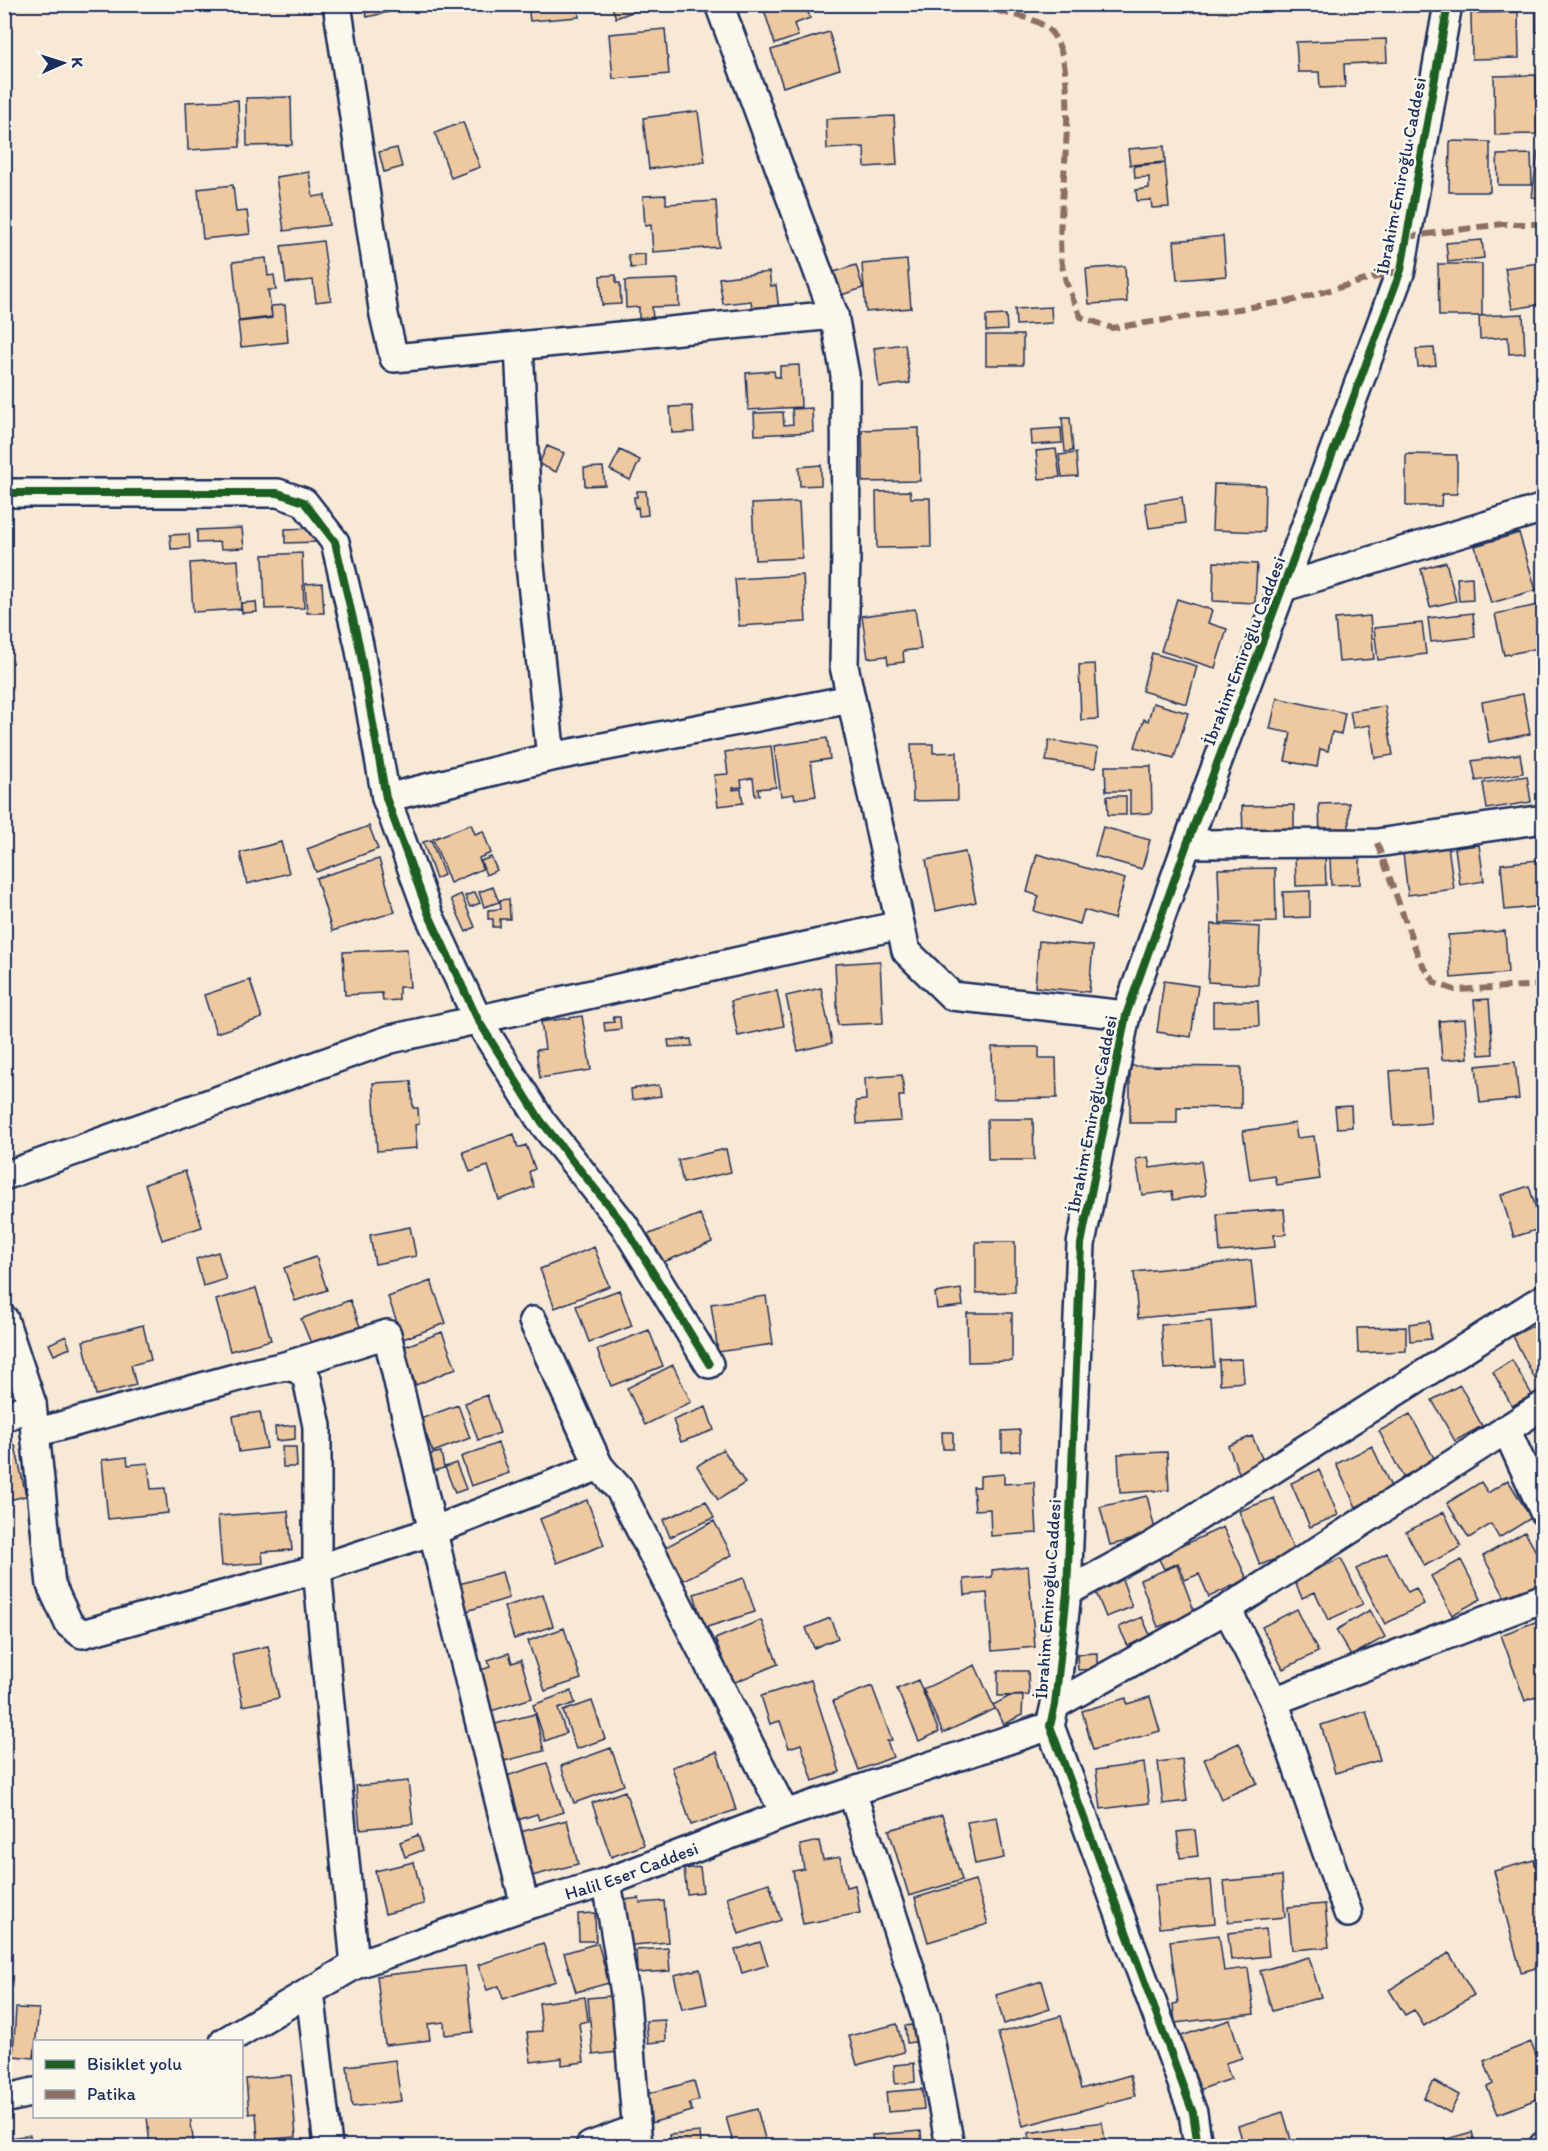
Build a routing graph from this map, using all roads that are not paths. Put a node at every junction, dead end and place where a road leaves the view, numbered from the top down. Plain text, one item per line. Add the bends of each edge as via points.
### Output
1 (337, 4) edge
2 (719, 4) edge
3 (1448, 4) edge
4 (834, 315) junction
5 (519, 346) junction
6 (4, 493) edge
7 (1544, 508) edge
8 (1284, 587) junction
9 (851, 699) junction
10 (551, 757) junction
11 (386, 798) junction
12 (1544, 819) edge
13 (1187, 844) junction
14 (900, 925) junction
15 (1126, 1015) junction
16 (478, 1020) junction
17 (4, 1176) edge
18 (1544, 1298) edge
19 (4, 1319) edge
20 (533, 1321) dead end
21 (709, 1364) dead end
22 (285, 1366) junction
23 (32, 1404) junction
24 (1544, 1405) edge
25 (4, 1418) edge
26 (1506, 1429) junction
27 (35, 1433) junction
28 (599, 1466) junction
29 (1544, 1512) edge
30 (434, 1531) junction
31 (317, 1569) junction
32 (1067, 1592) junction
33 (1544, 1598) edge
34 (1227, 1609) junction
35 (1274, 1701) junction
36 (1053, 1716) junction
37 (852, 1792) junction
38 (784, 1814) junction
39 (607, 1882) junction
40 (525, 1906) junction
41 (1348, 1914) dead end
42 (355, 1965) junction
43 (310, 1990) junction
44 (227, 2040) edge
45 (33, 2092) edge
46 (4, 2099) edge
47 (637, 2138) edge
48 (328, 2146) edge
49 (590, 2146) edge
50 (950, 2146) edge
51 (1198, 2146) edge

1 - 5 street via 384,315 394,358
2 - 4 street
3 - 8 street, İbrahim Emiroğlu Caddesi via 1401,270
4 - 5 street
4 - 9 street via 845,375 844,666
5 - 10 street via 529,556
6 - 11 street via 278,493 304,502 335,542
7 - 8 street
8 - 13 street, İbrahim Emiroğlu Caddesi
9 - 10 street
9 - 14 street
10 - 11 street
11 - 16 street via 429,915
12 - 13 street via 1377,843
13 - 15 street, İbrahim Emiroğlu Caddesi
14 - 15 street via 906,951 952,996
14 - 16 street
15 - 32 street, İbrahim Emiroğlu Caddesi via 1081,1244
16 - 17 street via 391,1039
16 - 21 street via 541,1121 624,1225
18 - 32 street via 1155,1544
19 - 23 street
20 - 28 street
22 - 27 street
22 - 30 street via 387,1334
22 - 31 street via 299,1369 307,1379 317,1426
23 - 25 street
23 - 27 street
24 - 26 street, Halil Eser Caddesi
26 - 29 street
26 - 34 street, Halil Eser Caddesi
27 - 31 street via 51,1585 69,1624 82,1634
28 - 30 street
28 - 38 street via 621,1490
30 - 31 street
30 - 40 street
31 - 42 street
32 - 36 street, İbrahim Emiroğlu Caddesi
33 - 35 street
34 - 35 street
34 - 36 street, Halil Eser Caddesi
35 - 41 street
36 - 37 street, Halil Eser Caddesi
36 - 51 street, İbrahim Emiroğlu Caddesi via 1193,2113
37 - 38 street, Halil Eser Caddesi
37 - 50 street via 926,2017
38 - 39 street, Halil Eser Caddesi
39 - 40 street, Halil Eser Caddesi
39 - 47 street via 626,2000
40 - 42 street, Halil Eser Caddesi
42 - 43 street, Halil Eser Caddesi
43 - 44 street, Halil Eser Caddesi
43 - 48 street
45 - 46 street
47 - 49 street

